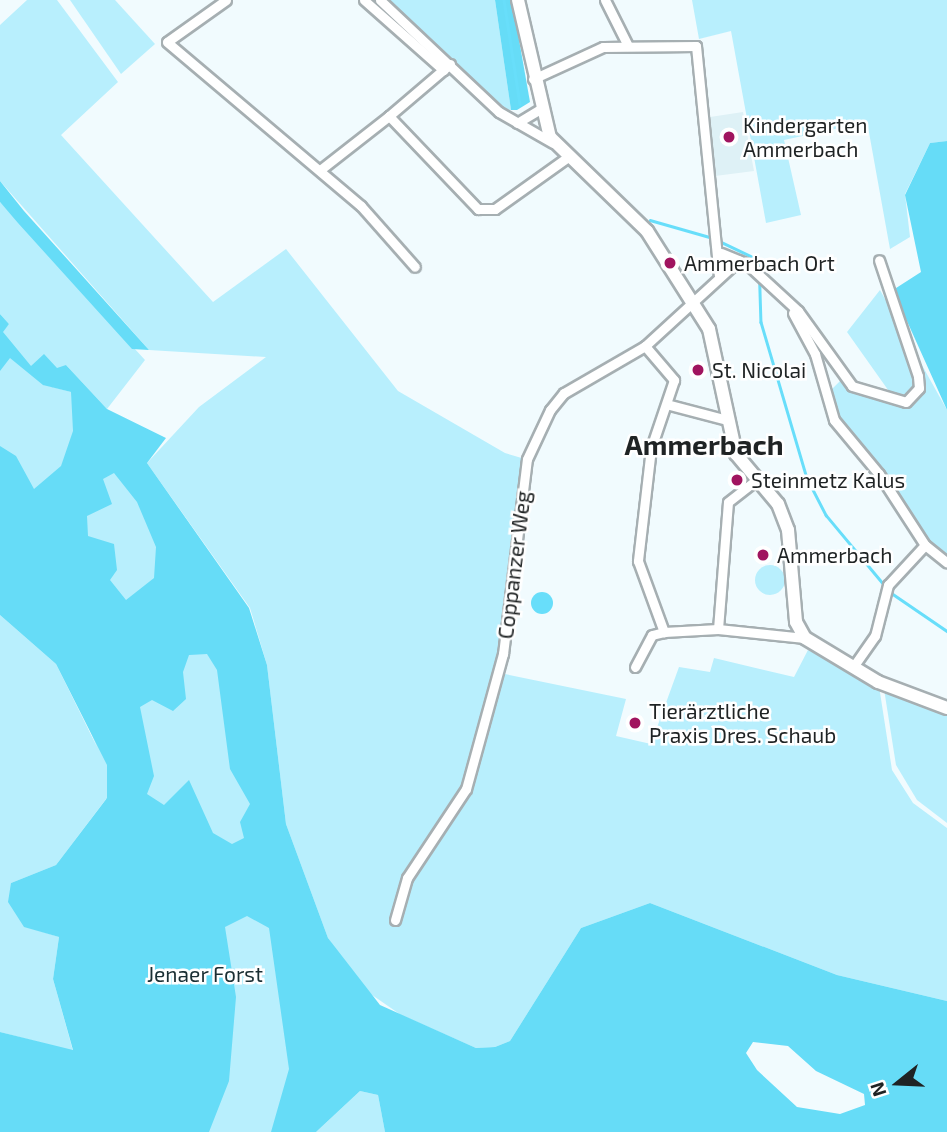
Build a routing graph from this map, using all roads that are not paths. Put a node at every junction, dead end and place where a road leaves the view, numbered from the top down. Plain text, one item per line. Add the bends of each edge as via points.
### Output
1 (226, 0) edge
2 (364, 0) edge
3 (380, 0) edge
4 (518, 0) edge
5 (604, 0) edge
6 (628, 47) junction
7 (446, 67) junction
8 (533, 79) junction
9 (540, 109) junction
10 (388, 116) junction
11 (517, 123) junction
12 (555, 144) junction
13 (568, 157) junction
14 (320, 170) junction
15 (720, 250) junction
16 (739, 260) junction
17 (879, 260) dead end
18 (415, 267) dead end
19 (719, 275) junction
20 (691, 302) junction
21 (786, 305) junction
22 (645, 346) junction
23 (670, 405) junction
24 (727, 420) junction
25 (757, 479) junction
26 (925, 545) junction
27 (947, 563) edge
28 (718, 629) junction
29 (664, 632) junction
30 (805, 638) junction
31 (635, 667) dead end
32 (853, 667) junction
33 (947, 708) edge
34 (395, 920) dead end

1 - 14 street via 167,42
2 - 7 street
3 - 7 street
4 - 8 main road
5 - 6 street
6 - 8 street via 603,47
6 - 15 street via 696,46
7 - 10 street
7 - 11 street
8 - 9 main road
9 - 11 street
9 - 12 main road
10 - 13 street via 485,212
10 - 14 street
11 - 12 street
12 - 13 main road
13 - 20 main road via 642,224
14 - 18 street
15 - 16 street
15 - 19 street
16 - 19 street, Coppanzer Weg
16 - 21 street
17 - 21 street via 918,376 919,388 906,402 852,386 809,323
19 - 20 street, Coppanzer Weg
20 - 22 street, Coppanzer Weg
20 - 24 main road via 712,338
21 - 26 street via 816,354 834,421 879,474
22 - 23 street via 674,380
22 - 34 street, Coppanzer Weg via 564,393 530,449 503,654 466,789 407,878
23 - 24 street
23 - 29 street via 651,448 638,561
24 - 25 main road via 736,454
25 - 28 street via 728,502
25 - 30 main road via 788,530 796,622
26 - 27 street
26 - 32 street via 888,585 875,636
28 - 29 street
28 - 30 street
29 - 31 street via 652,635
30 - 32 main road
32 - 33 main road

